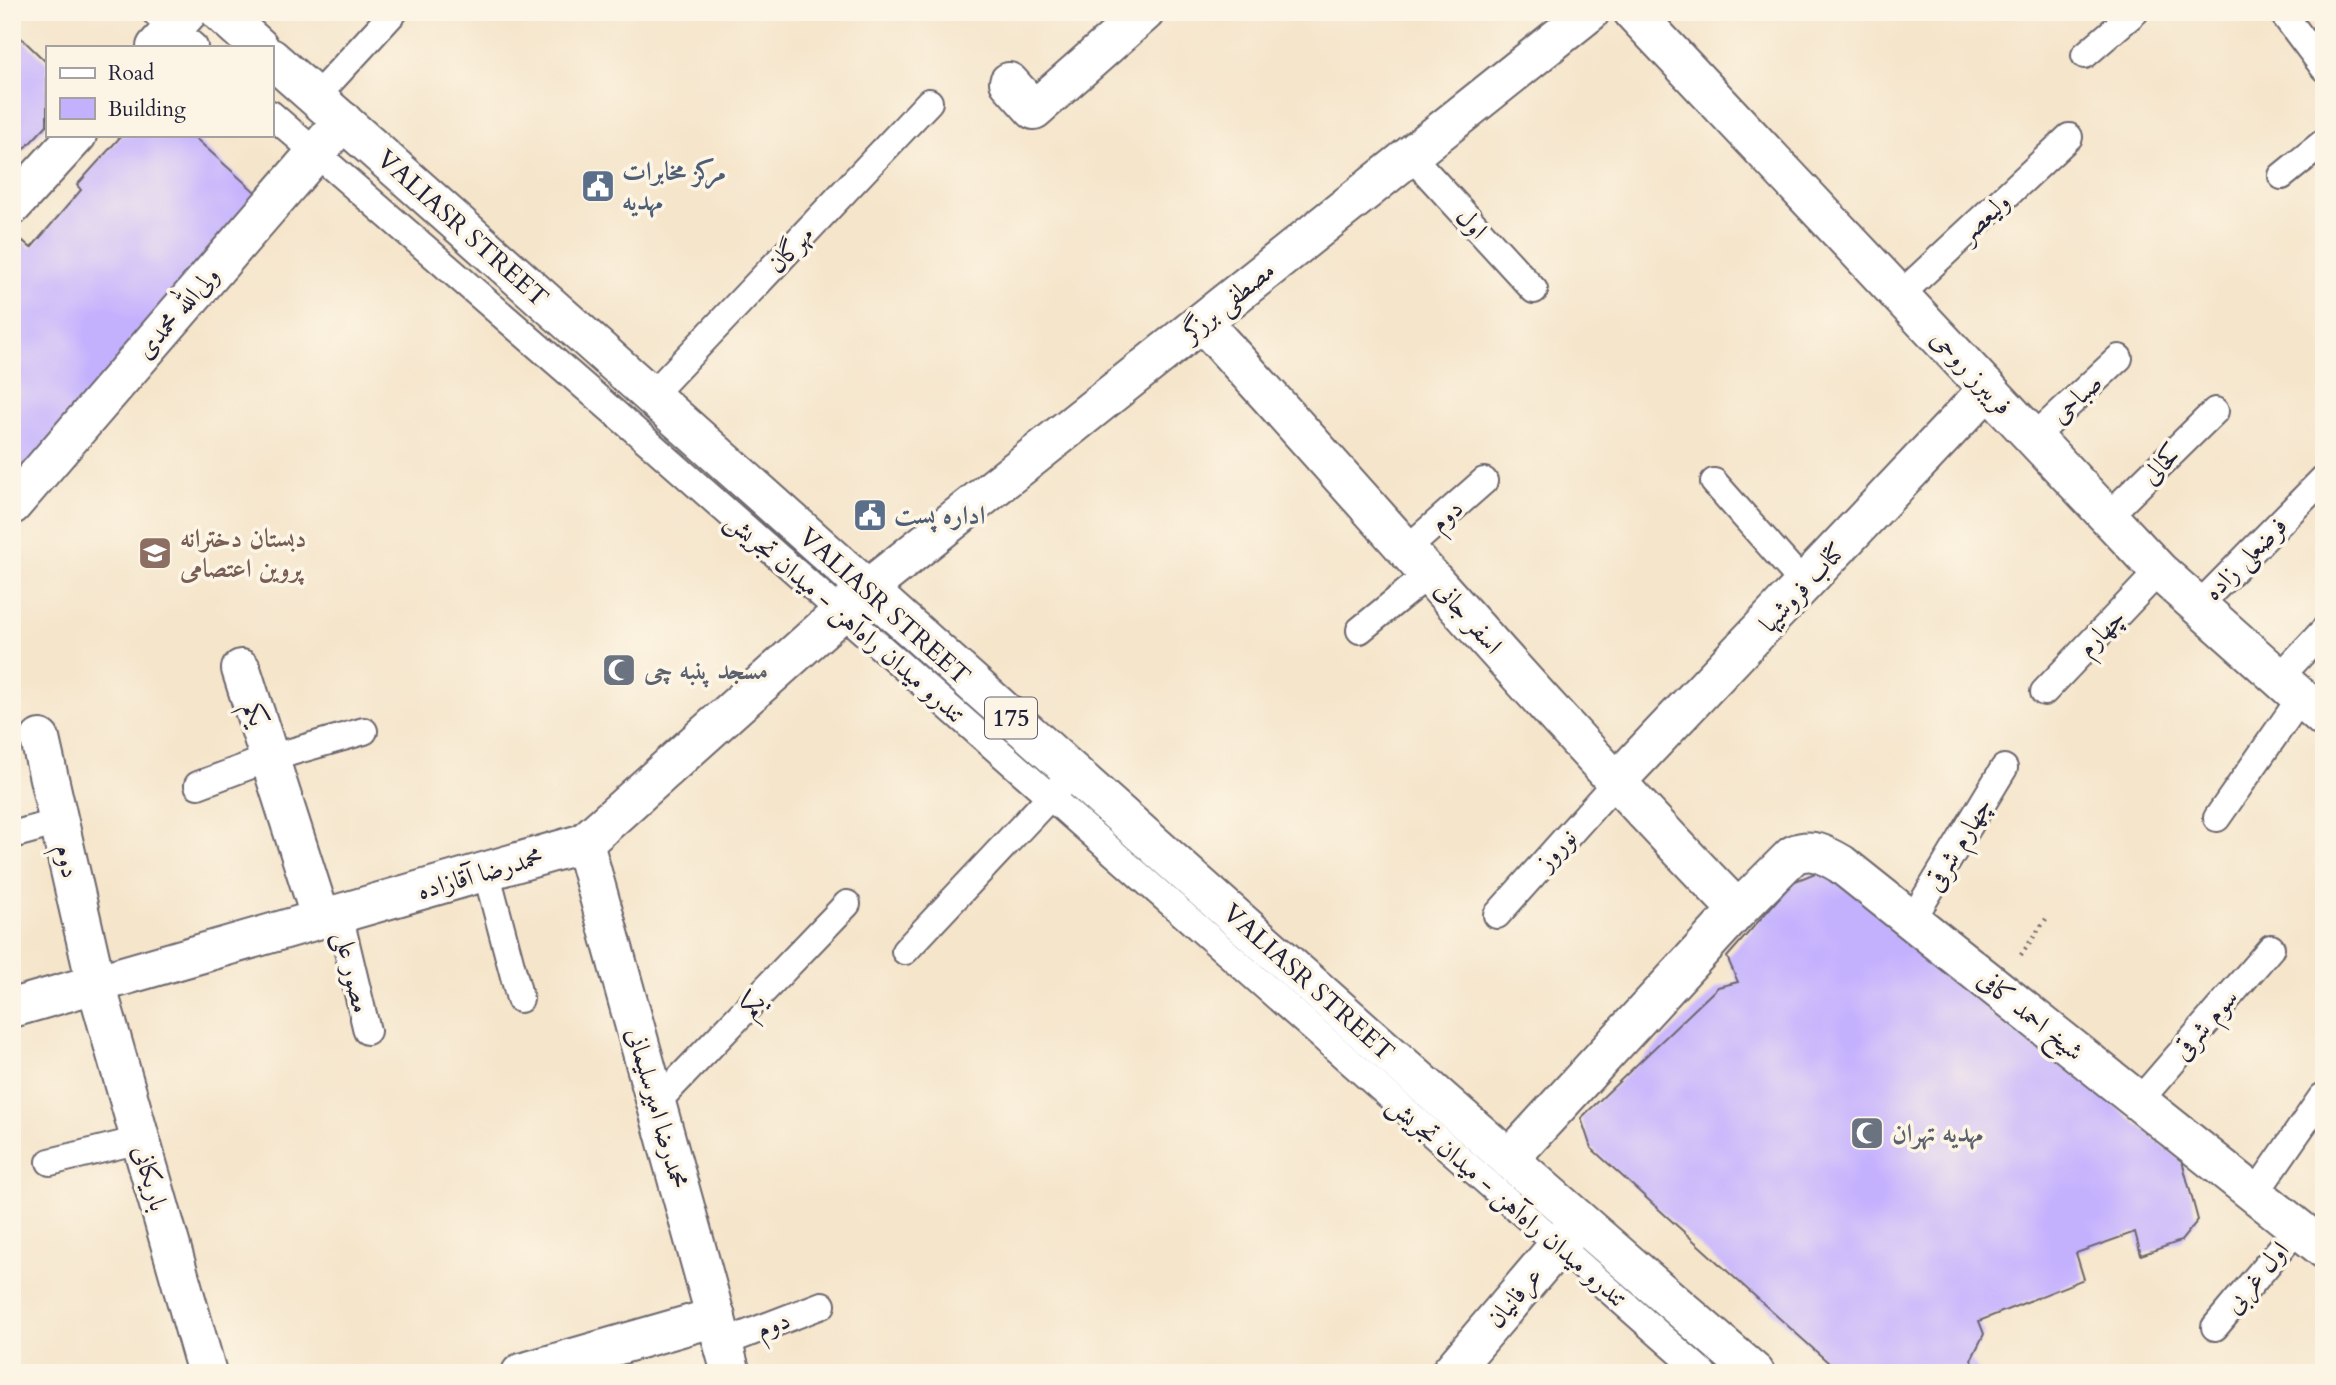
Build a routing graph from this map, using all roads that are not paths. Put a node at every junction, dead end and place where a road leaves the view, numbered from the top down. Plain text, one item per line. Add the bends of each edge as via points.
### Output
1 (220, 12) edge
2 (394, 12) edge
3 (1590, 12) edge
4 (1633, 12) edge
5 (2135, 12) edge
6 (2282, 12) edge
7 (1137, 15) edge
8 (258, 46) edge
9 (2085, 55) dead end
10 (273, 60) edge
11 (2324, 68) edge
12 (1010, 82) dead end
13 (929, 102) dead end
14 (329, 109) junction
15 (273, 116) edge
16 (76, 136) edge
17 (2070, 137) dead end
18 (2324, 142) edge
19 (315, 152) junction
20 (1411, 156) junction
21 (2282, 176) dead end
22 (12, 206) edge
23 (1534, 290) dead end
24 (1899, 296) junction
25 (1202, 322) junction
26 (2119, 358) dead end
27 (1987, 389) junction
28 (651, 396) junction
29 (2215, 411) dead end
30 (2033, 438) junction
31 (2324, 478) edge
32 (1484, 481) dead end
33 (1714, 482) dead end
34 (12, 505) edge
35 (2107, 517) junction
36 (1419, 560) junction
37 (2159, 571) junction
38 (1805, 585) junction
39 (854, 602) junction
40 (2196, 608) junction
41 (1360, 630) dead end
42 (2324, 630) edge
43 (241, 669) dead end
44 (2044, 692) dead end
45 (2300, 698) edge
46 (363, 731) dead end
47 (40, 739) dead end
48 (270, 758) junction
49 (2004, 768) dead end
50 (1615, 783) junction
51 (198, 785) dead end
52 (1061, 785) junction
53 (2217, 818) dead end
54 (59, 822) junction
55 (12, 835) edge
56 (584, 843) junction
57 (486, 871) junction
58 (847, 904) dead end
59 (1738, 910) junction
60 (1497, 915) dead end
61 (330, 916) junction
62 (1912, 920) junction
63 (2271, 948) dead end
64 (905, 951) dead end
65 (96, 984) junction
66 (520, 999) dead end
67 (12, 1008) edge
68 (367, 1031) dead end
69 (2322, 1097) edge
70 (2139, 1101) junction
71 (656, 1103) junction
72 (140, 1140) junction
73 (1509, 1159) junction
74 (50, 1162) dead end
75 (2255, 1194) junction
76 (1568, 1233) junction
77 (2311, 1238) edge
78 (822, 1305) dead end
79 (2215, 1327) dead end
80 (723, 1344) edge
81 (207, 1373) edge
82 (521, 1373) edge
83 (1450, 1373) edge
84 (1703, 1373) edge
85 (1755, 1373) edge

1 - 8 street
2 - 14 lane
3 - 20 street, مصطفی برزگر
4 - 24 street, فریبرز روحی
5 - 9 lane
6 - 11 lane
7 - 12 street via 1034,110
10 - 14 street, VALIASR STREET / 175
13 - 28 lane, مهرگان
14 - 19 street, ولی‌الله محمدی
14 - 28 street, VALIASR STREET / 175
15 - 19 lane, تندرو میدان راه‌آهن - میدان تجریش
16 - 22 street
17 - 24 lane, ولیعصر
18 - 21 lane
19 - 34 street, ولی‌الله محمدی
19 - 39 lane, تندرو میدان راه‌آهن - میدان تجریش
20 - 23 lane, اول
20 - 25 street, مصطفی برزگر
24 - 27 street, فریبرز روحی
25 - 36 street, اسفر جانی
25 - 39 street, مصطفی برزگر
26 - 30 lane, صباحی
27 - 30 street, فریبرز روحی
27 - 38 street, کتاب فروشیها
28 - 39 street, VALIASR STREET / 175
29 - 35 lane, کحالی
30 - 35 street, فریبرز روحی
31 - 40 lane, فرضعلی زاده
32 - 36 lane, دوم
33 - 38 lane
35 - 37 street, فریبرز روحی
36 - 41 lane
36 - 50 street, اسفر جانی
37 - 40 street, فریبرز روحی
37 - 44 lane, چهارم
38 - 50 street, کتاب فروشیها
39 - 52 street, VALIASR STREET / 175
39 - 56 street, محمدرضا آقازاده
40 - 45 street, فریبرز روحی
42 - 45 lane
43 - 48 street, یکم
45 - 53 lane
46 - 48 lane
47 - 54 street, دوم
48 - 51 lane
48 - 61 street, یکم
49 - 62 lane, چهارم شرقی
50 - 59 street, اسفر جانی
50 - 60 lane, نوروز
52 - 64 lane
52 - 73 street, VALIASR STREET / 175
52 - 76 lane, تندرو میدان راه‌آهن - میدان تجریش
54 - 55 lane
54 - 65 street, دوم
56 - 57 street, محمدرضا آقازاده
56 - 71 street, محمدرضا امیرسلیمانی
57 - 61 street, محمدرضا آقازاده
57 - 66 lane
58 - 71 lane, یکم
59 - 62 street, شیخ احمد کافی via 1793,855 1805,850 1841,864
59 - 73 street
61 - 65 street, محمدرضا آقازاده
61 - 68 lane, مصور علی
62 - 70 street, شیخ احمد کافی
63 - 70 lane, سوم شرقی
65 - 67 street, محمدرضا آقازاده
65 - 72 street, باریکانی
69 - 75 lane
70 - 75 street, شیخ احمد کافی
71 - 80 street, محمدرضا امیرسلیمانی
72 - 74 lane
72 - 81 street, باریکانی
73 - 76 street, VALIASR STREET / 175
75 - 77 street, شیخ احمد کافی
76 - 83 street, عرفانیان
76 - 84 lane, تندرو میدان راه‌آهن - میدان تجریش
76 - 85 street, VALIASR STREET / 175
77 - 79 lane, اول غربی
78 - 80 lane, دوم
80 - 82 street

